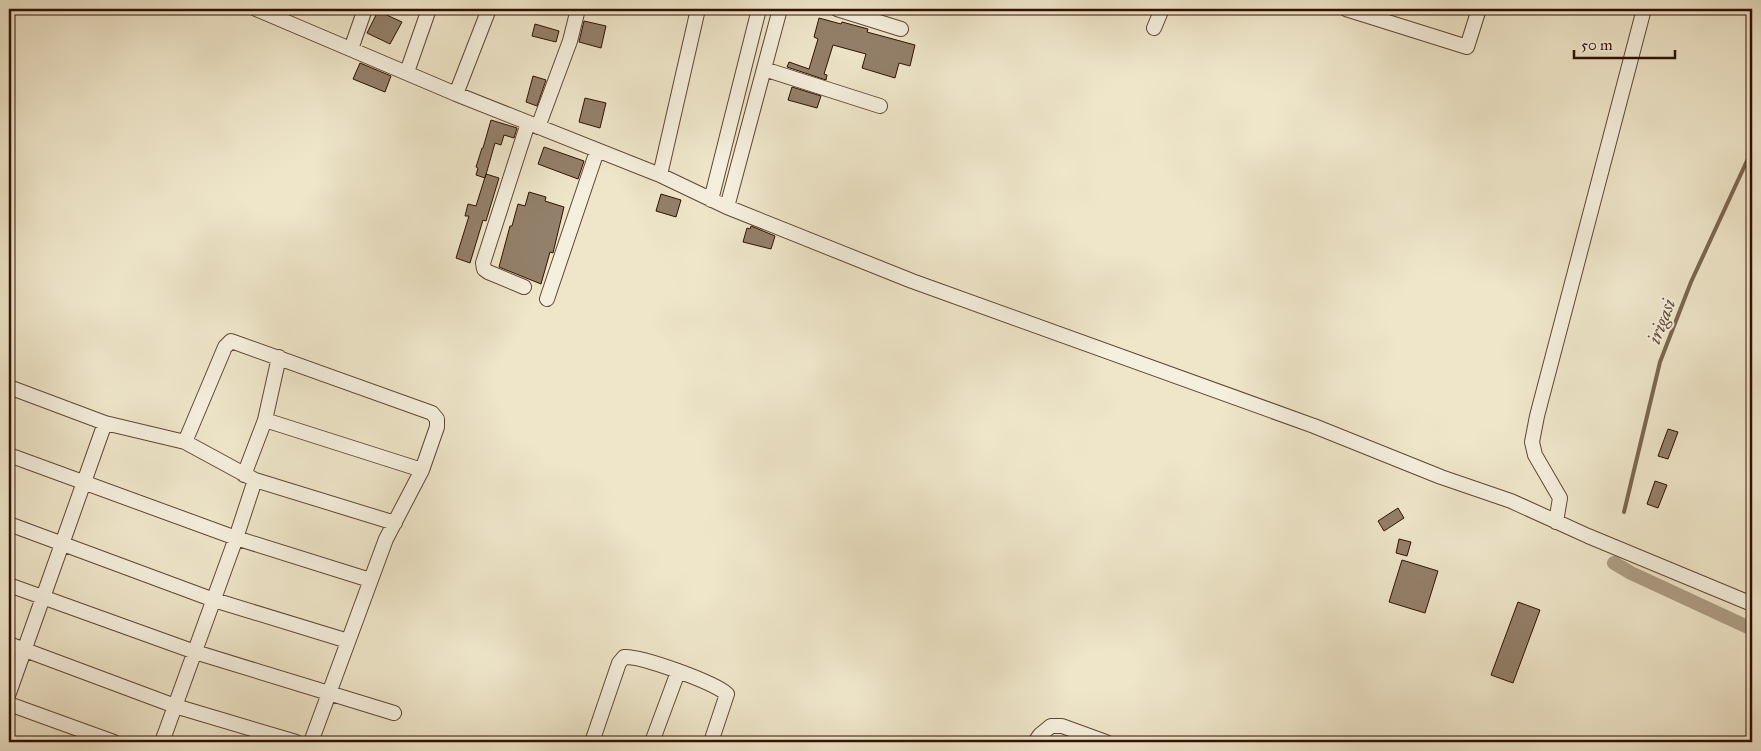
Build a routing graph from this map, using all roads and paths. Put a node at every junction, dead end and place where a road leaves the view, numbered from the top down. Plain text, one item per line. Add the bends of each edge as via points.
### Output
1 (256, 9) edge
2 (365, 9) edge
3 (429, 9) edge
4 (489, 9) edge
5 (578, 9) edge
6 (698, 9) edge
7 (758, 9) edge
8 (780, 9) edge
9 (837, 9) edge
10 (1162, 9) edge
11 (1346, 9) edge
12 (1480, 9) edge
13 (1644, 9) edge
14 (1154, 28) dead end
15 (901, 29) dead end
16 (352, 49) junction
17 (764, 69) junction
18 (407, 72) junction
19 (456, 94) junction
20 (880, 106) dead end
21 (533, 125) junction
22 (596, 151) junction
23 (660, 175) junction
24 (711, 200) junction
25 (727, 207) junction
26 (524, 286) dead end
27 (547, 299) dead end
28 (280, 357) junction
29 (9, 387) edge
30 (264, 420) junction
31 (105, 423) junction
32 (185, 442) junction
33 (9, 455) edge
34 (422, 470) junction
35 (249, 477) junction
36 (84, 483) junction
37 (1556, 522) junction
38 (396, 523) junction
39 (9, 524) edge
40 (236, 538) junction
41 (63, 543) junction
42 (370, 580) junction
43 (9, 585) edge
44 (43, 598) junction
45 (214, 600) junction
46 (1752, 604) edge
47 (348, 641) junction
48 (9, 644) edge
49 (24, 649) junction
50 (195, 652) junction
51 (678, 672) junction
52 (9, 693) edge
53 (329, 694) junction
54 (9, 704) edge
55 (175, 706) junction
56 (394, 713) dead end
57 (114, 742) edge
58 (162, 742) edge
59 (296, 742) edge
60 (311, 742) edge
61 (592, 742) edge
62 (652, 742) edge
63 (711, 742) edge
64 (1035, 742) edge
65 (1106, 742) edge

1 - 16 street
2 - 16 street
3 - 18 street
4 - 19 street
5 - 21 street via 570,41
6 - 23 street
7 - 24 street
8 - 17 street
9 - 15 street
10 - 14 street
11 - 12 street via 1467,48
13 - 37 street via 1532,442 1534,455 1560,498
16 - 18 street
17 - 20 street
17 - 25 street
18 - 19 street
19 - 21 street
21 - 22 street
21 - 26 street via 484,263 488,272
22 - 23 street
22 - 27 street
23 - 24 street
24 - 25 street
25 - 37 street via 912,281 1314,426 1511,501
28 - 30 street
28 - 32 street via 231,341 225,346
28 - 34 street via 432,413 437,419 437,427
29 - 31 street
30 - 34 street
30 - 35 street
31 - 32 street
31 - 36 street
32 - 35 street
33 - 36 street
34 - 38 street
35 - 38 street
35 - 40 street
36 - 40 street
36 - 41 street
37 - 46 street
38 - 42 street
39 - 41 street
40 - 42 street
40 - 45 street
41 - 44 street
41 - 45 street
42 - 47 street
43 - 44 street
44 - 49 street
44 - 50 street
45 - 47 street
45 - 50 street
47 - 53 street
48 - 49 street
49 - 52 street
49 - 55 street
50 - 53 street
50 - 55 street
51 - 61 street via 624,657 619,663
51 - 62 street
51 - 63 street via 728,694
53 - 56 street
53 - 60 street
54 - 57 street
55 - 58 street
55 - 59 street
64 - 65 street via 1051,726 1062,726

